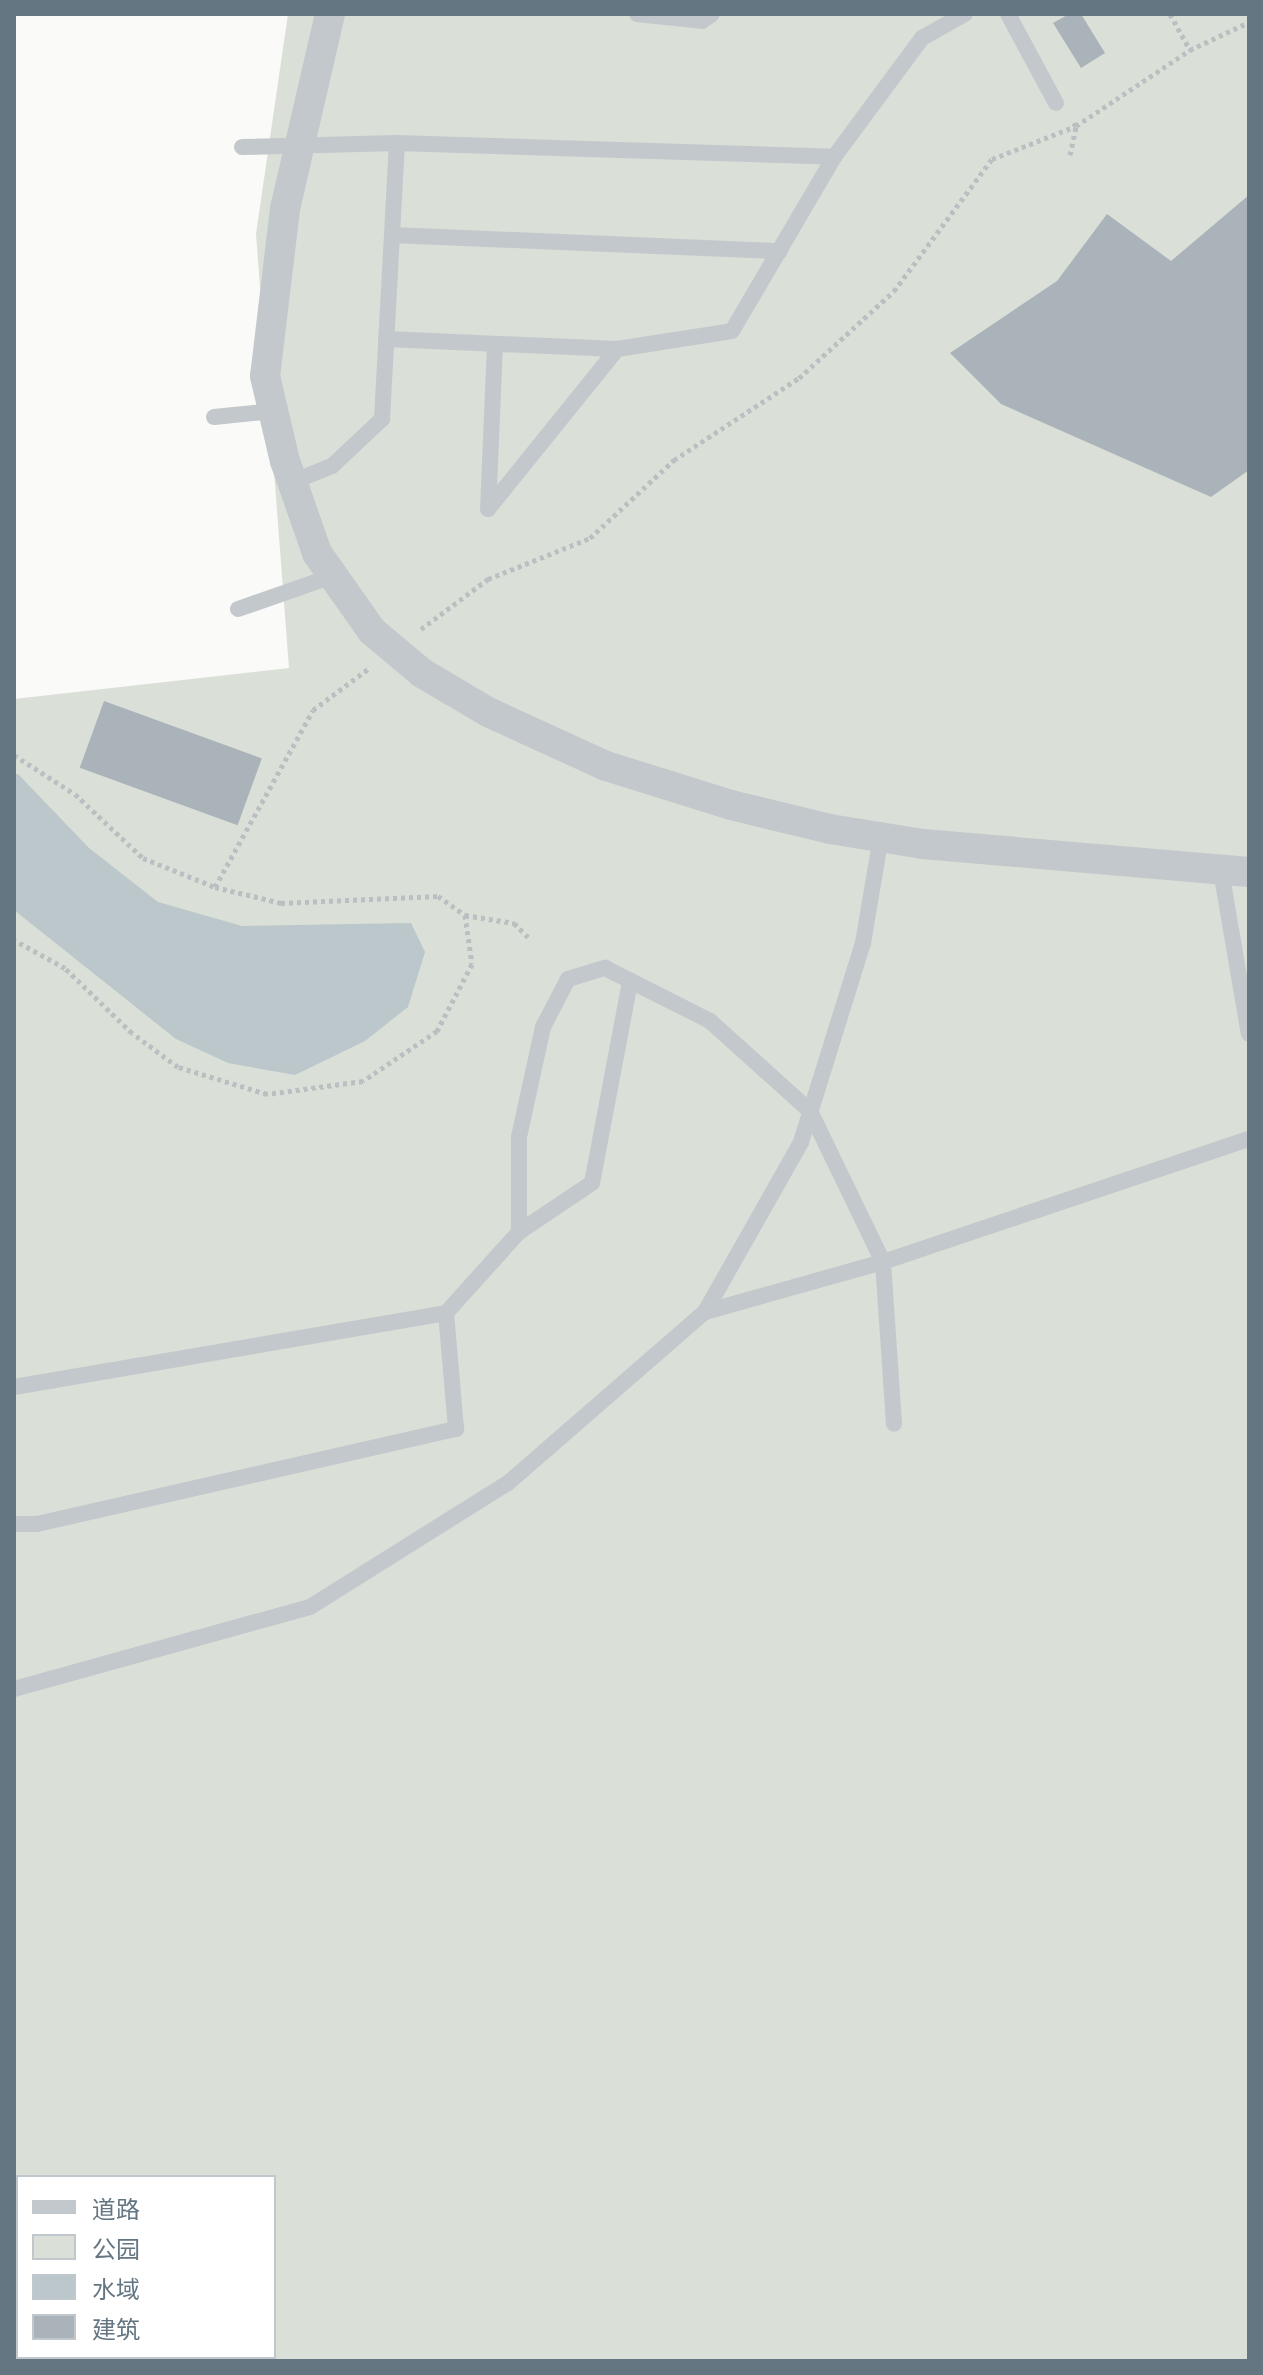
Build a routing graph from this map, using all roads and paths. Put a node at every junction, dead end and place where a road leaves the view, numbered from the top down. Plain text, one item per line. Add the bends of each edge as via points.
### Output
1 (330, 14) edge
2 (637, 14) edge
3 (712, 14) edge
4 (965, 14) edge
5 (1008, 14) edge
6 (1170, 14) edge
7 (1249, 22) edge
8 (1190, 50) junction
9 (1056, 103) dead end
10 (1076, 126) junction
11 (397, 143) junction
12 (297, 144) junction
13 (242, 147) dead end
14 (1070, 155) dead end
15 (834, 157) junction
16 (392, 235) junction
17 (780, 251) junction
18 (386, 339) junction
19 (495, 344) junction
20 (617, 349) junction
21 (273, 411) junction
22 (214, 417) dead end
23 (292, 482) junction
24 (333, 576) junction
25 (238, 609) dead end
26 (394, 649) junction
27 (14, 755) edge
28 (881, 837) junction
29 (1235, 872) edge
30 (215, 887) junction
31 (465, 915) junction
32 (14, 940) edge
33 (531, 940) dead end
34 (630, 981) junction
35 (1249, 1034) edge
36 (810, 1111) junction
37 (1249, 1139) edge
38 (519, 1232) junction
39 (883, 1262) junction
40 (705, 1312) junction
41 (446, 1313) junction
42 (14, 1387) edge
43 (894, 1424) dead end
44 (14, 1524) edge
45 (14, 1689) edge

1 - 12 street
2 - 3 lane via 702,21
4 - 15 lane via 922,38
5 - 9 lane
6 - 8 path
7 - 8 path
8 - 10 path
10 - 14 path
10 - 26 path via 992,159 894,291 799,378 674,460 590,538 488,579
11 - 12 lane
11 - 15 lane
11 - 16 lane
12 - 13 lane
12 - 21 street via 269,309 265,376
15 - 17 lane
16 - 17 lane
16 - 18 lane
17 - 20 lane via 732,331
18 - 19 lane
18 - 23 lane via 382,419 332,466
19 - 20 lane
19 - 20 lane via 488,509
21 - 22 lane
21 - 23 street
23 - 24 street via 317,553
24 - 25 lane
24 - 26 street via 372,631
26 - 28 street via 422,673 488,712 606,766 731,805
26 - 30 path via 313,710
27 - 30 path via 75,794 143,858
28 - 29 street via 1025,856
28 - 36 lane via 863,943
29 - 35 lane
30 - 31 path via 281,903 438,896
31 - 32 path via 472,964 437,1031 363,1081 267,1094 178,1067 132,1033 65,968
31 - 33 path via 514,923
34 - 36 lane via 710,1021
34 - 38 lane via 592,1183
34 - 38 lane via 605,968 568,979 543,1027 519,1137
36 - 39 lane
36 - 40 lane via 801,1142
37 - 39 lane
38 - 41 lane
39 - 40 lane
39 - 43 lane
40 - 45 lane via 508,1483 310,1607
41 - 42 lane
41 - 44 lane via 456,1429 37,1524

